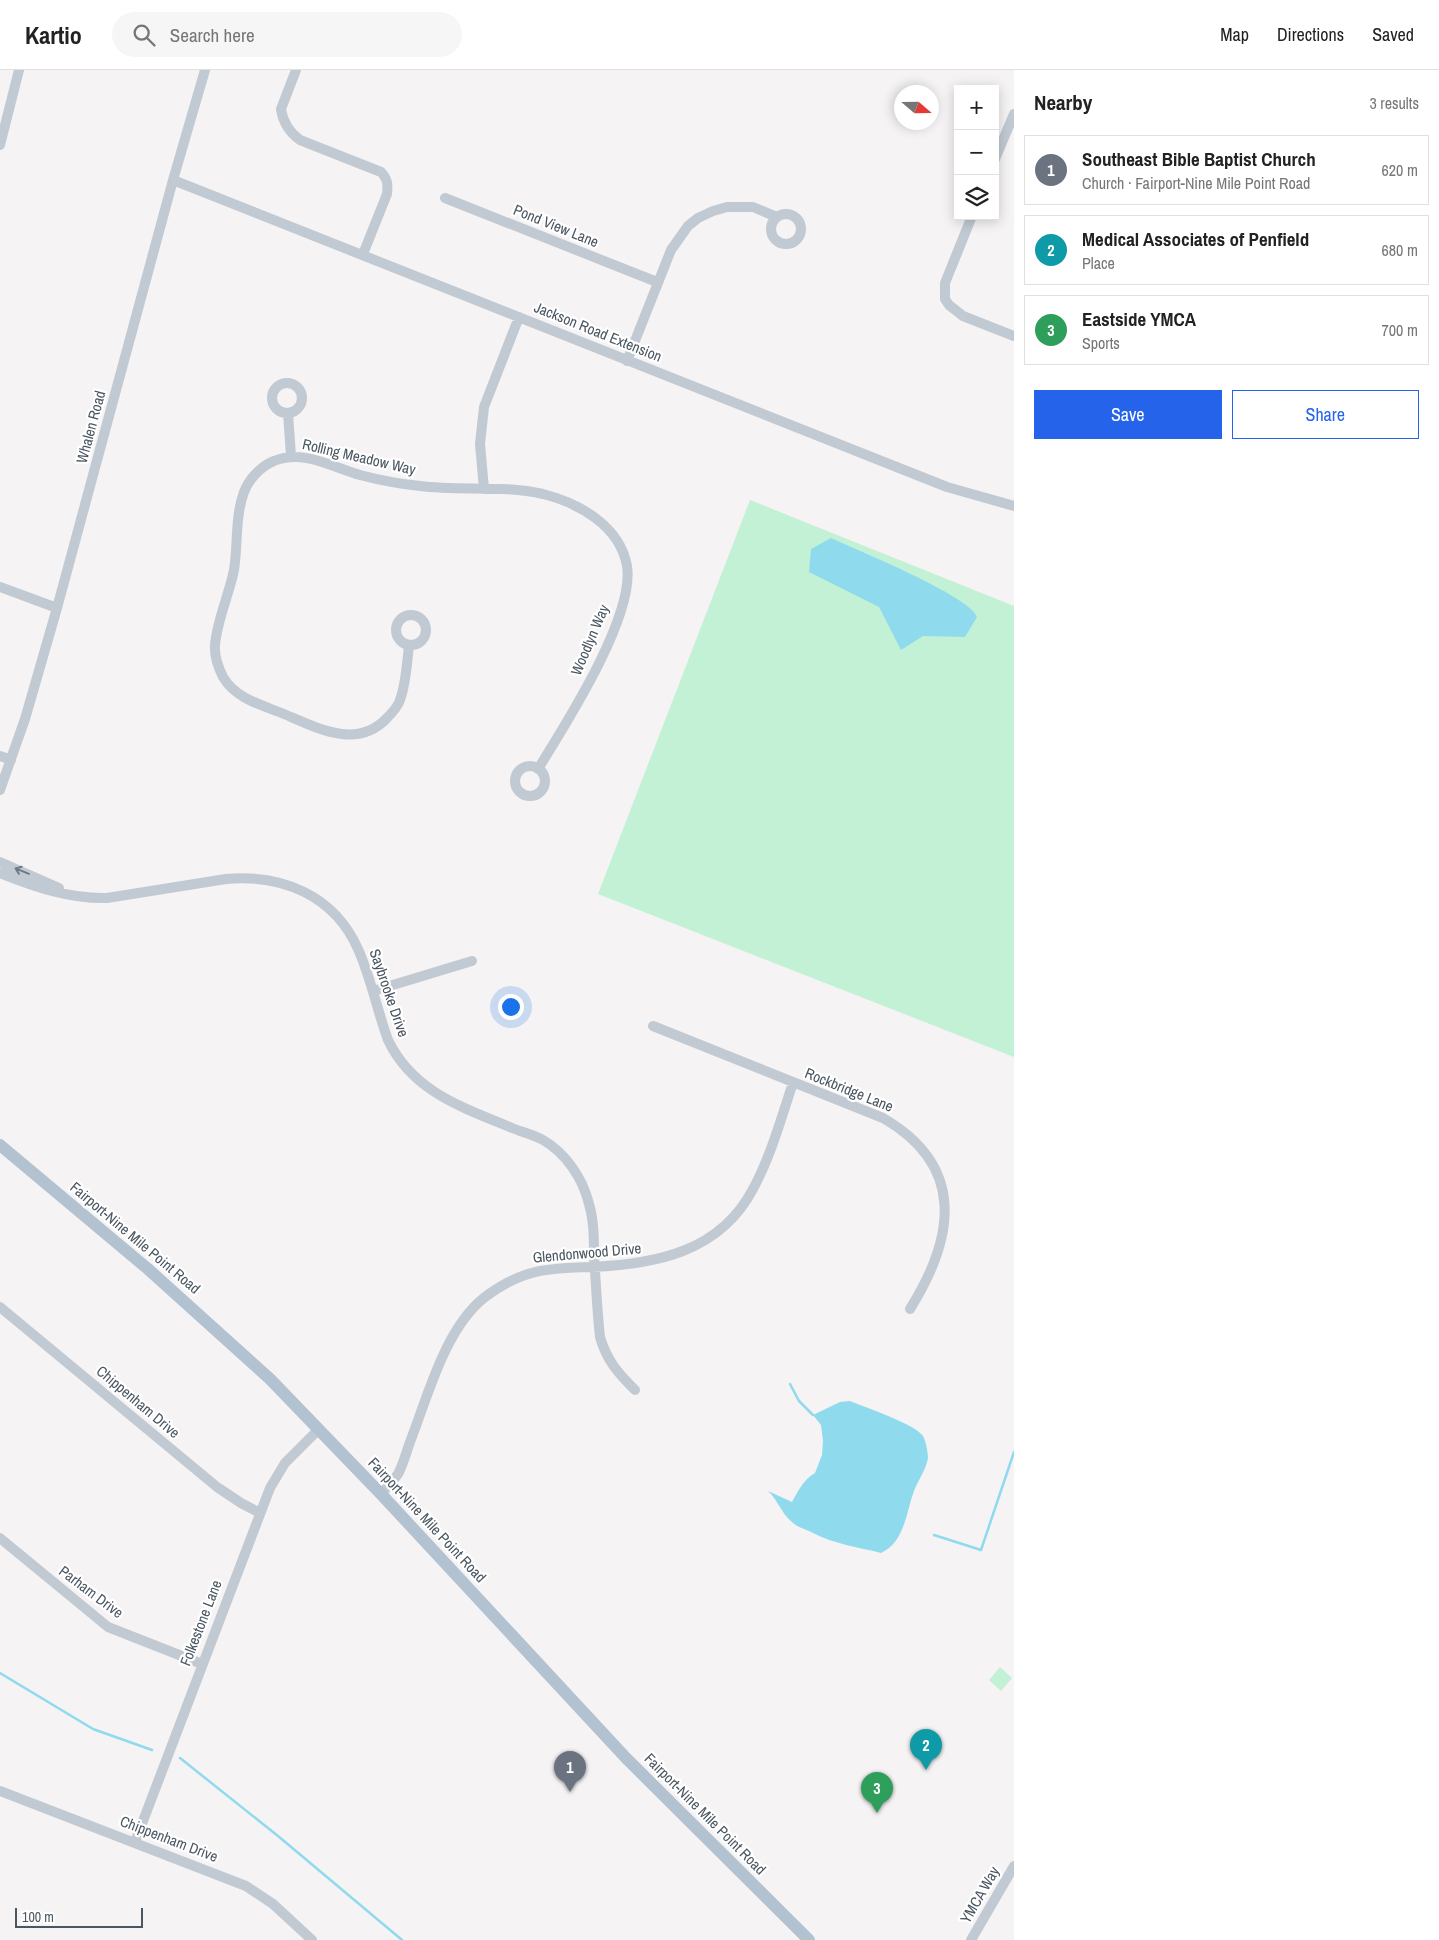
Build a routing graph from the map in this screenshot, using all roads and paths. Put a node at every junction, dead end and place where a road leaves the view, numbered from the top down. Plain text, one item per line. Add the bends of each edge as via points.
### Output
1 (20, 70) edge
2 (205, 70) edge
3 (296, 70) edge
4 (1014, 114) edge
5 (0, 145) edge
6 (999, 150) edge
7 (173, 180) junction
8 (445, 198) dead end
9 (777, 217) dead end
10 (970, 220) edge
11 (363, 254) junction
12 (657, 282) junction
13 (519, 317) junction
14 (1014, 336) edge
15 (627, 361) junction
16 (288, 413) dead end
17 (291, 456) junction
18 (484, 490) junction
19 (1014, 506) edge
20 (0, 587) edge
21 (57, 608) junction
22 (410, 645) dead end
23 (0, 756) edge
24 (11, 760) junction
25 (538, 768) dead end
26 (0, 790) edge
27 (0, 862) edge
28 (0, 873) edge
29 (76, 897) junction
30 (472, 961) dead end
31 (373, 991) junction
32 (653, 1026) dead end
33 (793, 1083) junction
34 (0, 1145) edge
35 (595, 1267) junction
36 (0, 1307) edge
37 (910, 1309) dead end
38 (635, 1390) dead end
39 (319, 1429) junction
40 (381, 1494) junction
41 (260, 1513) junction
42 (0, 1538) edge
43 (202, 1664) junction
44 (0, 1791) edge
45 (134, 1842) junction
46 (1014, 1866) edge
47 (312, 1940) edge
48 (809, 1940) edge
49 (971, 1940) edge

1 - 5 street
2 - 7 street, Whalen Road
3 - 11 street via 281,109 290,132 300,140 381,172 388,184
4 - 6 street
7 - 11 street, Jackson Road Extension
7 - 21 street, Whalen Road
8 - 12 street, Pond View Lane
9 - 12 street via 753,207 739,206 713,211 698,218 679,237
10 - 14 street via 945,283 946,299 963,316
11 - 13 street, Jackson Road Extension
12 - 15 street
13 - 15 street, Jackson Road Extension
13 - 18 street via 484,407 480,444
15 - 19 street, Jackson Road Extension via 947,488
16 - 17 street
17 - 18 street, Rolling Meadow Way via 386,481 444,489
17 - 22 street, Rolling Meadow Way via 272,461 260,469 244,491 234,571 215,646 223,676 236,692 250,700 332,732 358,735 380,725 400,702
18 - 25 street, Woodlyn Way via 528,491 578,507 597,519 614,536 627,566 625,595 619,617 602,656
20 - 21 street
21 - 24 street, Whalen Road
23 - 24 street
24 - 26 street, Whalen Road
29 -> 27 street, Saybrooke Drive
28 - 29 street, Saybrooke Drive
29 - 31 street, Saybrooke Drive via 108,898 245,877 285,884 304,891 336,915 358,948
30 - 31 street
31 - 35 street, Saybrooke Drive via 394,1054 415,1078 441,1098 543,1140 572,1166 589,1204
32 - 33 street, Rockbridge Lane
33 - 35 street, Glendonwood Drive via 753,1190 724,1226 686,1251 632,1265
33 - 37 street, Rockbridge Lane via 883,1118 908,1135 930,1158 943,1191 945,1219 933,1265
34 - 39 main road, Fairport-Nine Mile Point Road via 208,1322
35 - 38 street, Saybrooke Drive via 600,1337 605,1354
35 - 40 street, Glendonwood Drive via 543,1269 522,1275 485,1297 468,1313 445,1352 399,1472
36 - 41 street, Chippenham Drive via 211,1482 241,1504
39 - 40 main road, Fairport-Nine Mile Point Road
39 - 41 street, Folkestone Lane via 279,1471
40 - 48 main road, Fairport-Nine Mile Point Road via 626,1758
41 - 43 street, Folkestone Lane
42 - 43 street, Parham Drive via 108,1627
43 - 45 street, Folkestone Lane
44 - 45 street, Chippenham Drive
45 - 47 street, Chippenham Drive via 246,1886 273,1904
46 - 49 street, YMCA Way

